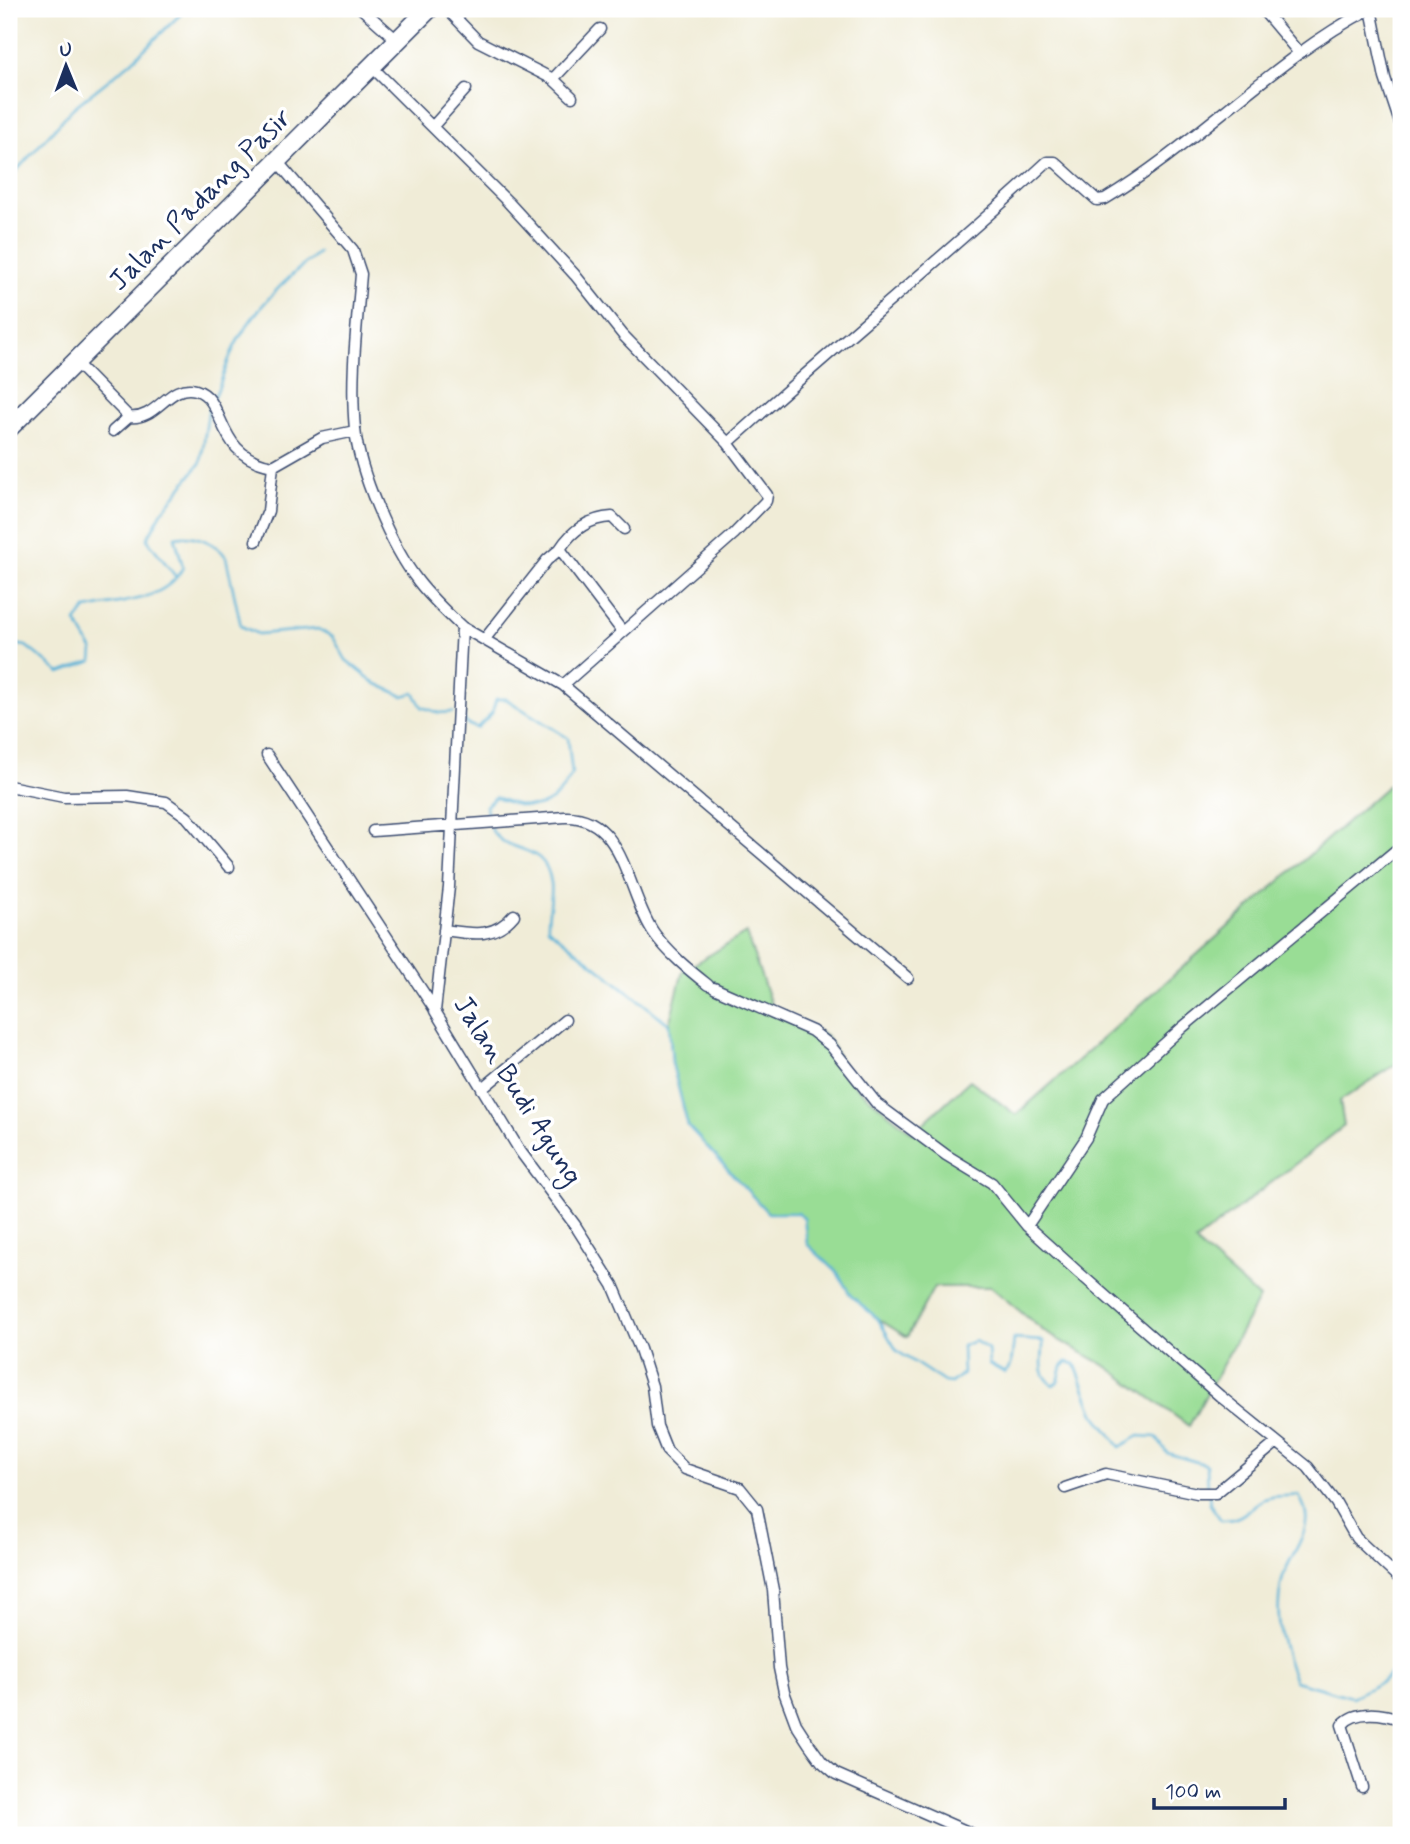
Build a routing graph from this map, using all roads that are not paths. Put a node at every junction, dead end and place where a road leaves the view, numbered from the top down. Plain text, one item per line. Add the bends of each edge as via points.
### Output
1 (362, 9) edge
2 (429, 9) edge
3 (447, 9) edge
4 (1262, 9) edge
5 (1370, 9) edge
6 (600, 29) dead end
7 (398, 41) junction
8 (1299, 54) junction
9 (372, 67) junction
10 (553, 79) junction
11 (466, 89) dead end
12 (572, 97) dead end
13 (434, 125) junction
14 (1401, 126) edge
15 (277, 160) junction
16 (74, 361) junction
17 (129, 417) junction
18 (9, 428) edge
19 (113, 430) dead end
20 (355, 431) junction
21 (728, 443) junction
22 (273, 466) junction
23 (624, 530) dead end
24 (256, 541) dead end
25 (560, 548) junction
26 (462, 627) junction
27 (622, 631) junction
28 (484, 640) junction
29 (563, 685) junction
30 (267, 755) dead end
31 (9, 786) edge
32 (454, 827) junction
33 (373, 831) dead end
34 (1401, 846) edge
35 (229, 867) dead end
36 (514, 915) dead end
37 (444, 930) junction
38 (908, 978) dead end
39 (435, 1011) junction
40 (565, 1020) dead end
41 (482, 1089) junction
42 (1027, 1226) junction
43 (1276, 1443) junction
44 (1065, 1488) dead end
45 (1401, 1580) edge
46 (1401, 1720) edge
47 (1362, 1787) dead end
48 (975, 1835) edge

1 - 7 street
2 - 7 highway, Jalan Padang Pasir
3 - 10 street via 478,41
4 - 8 street
5 - 8 street
5 - 14 street
6 - 10 street
7 - 9 highway, Jalan Padang Pasir
8 - 21 street via 1105,199 1097,200 1055,162 1047,162
9 - 13 street
9 - 15 highway, Jalan Padang Pasir
10 - 12 street
11 - 13 street
13 - 21 street via 575,275 616,328
15 - 16 highway, Jalan Padang Pasir
15 - 20 street via 354,250 361,268
16 - 17 street
16 - 18 highway, Jalan Padang Pasir
17 - 19 street
17 - 22 street via 146,416 182,390 198,391 211,401 223,432 236,447
20 - 22 street via 321,438
20 - 26 street via 368,484 412,572
21 - 27 street via 767,499 734,534
22 - 24 street via 268,511
23 - 25 street via 612,517 604,517 572,532
25 - 27 street
25 - 28 street
26 - 28 street
26 - 32 street, Jalan Budi Agung
27 - 29 street
28 - 29 street
29 - 38 street
30 - 39 street
31 - 35 street via 64,797 127,796 166,802 187,817
32 - 33 street
32 - 37 street, Jalan Budi Agung
32 - 42 street via 576,816 596,824 620,858 654,933 711,986 812,1031 830,1045 877,1104 992,1183
34 - 42 street via 1103,1099 1086,1138
36 - 37 street via 502,928 484,935
37 - 39 street, Jalan Budi Agung
39 - 41 street, Jalan Budi Agung
40 - 41 street
41 - 48 street, Jalan Budi Agung via 594,1254 626,1312 652,1386 657,1426 667,1451 685,1469 740,1488 757,1509 772,1590 781,1680 808,1744 836,1774
42 - 43 street
43 - 44 street via 1210,1493 1106,1474
43 - 45 street via 1308,1467 1356,1538
46 - 47 street via 1367,1714 1342,1725

